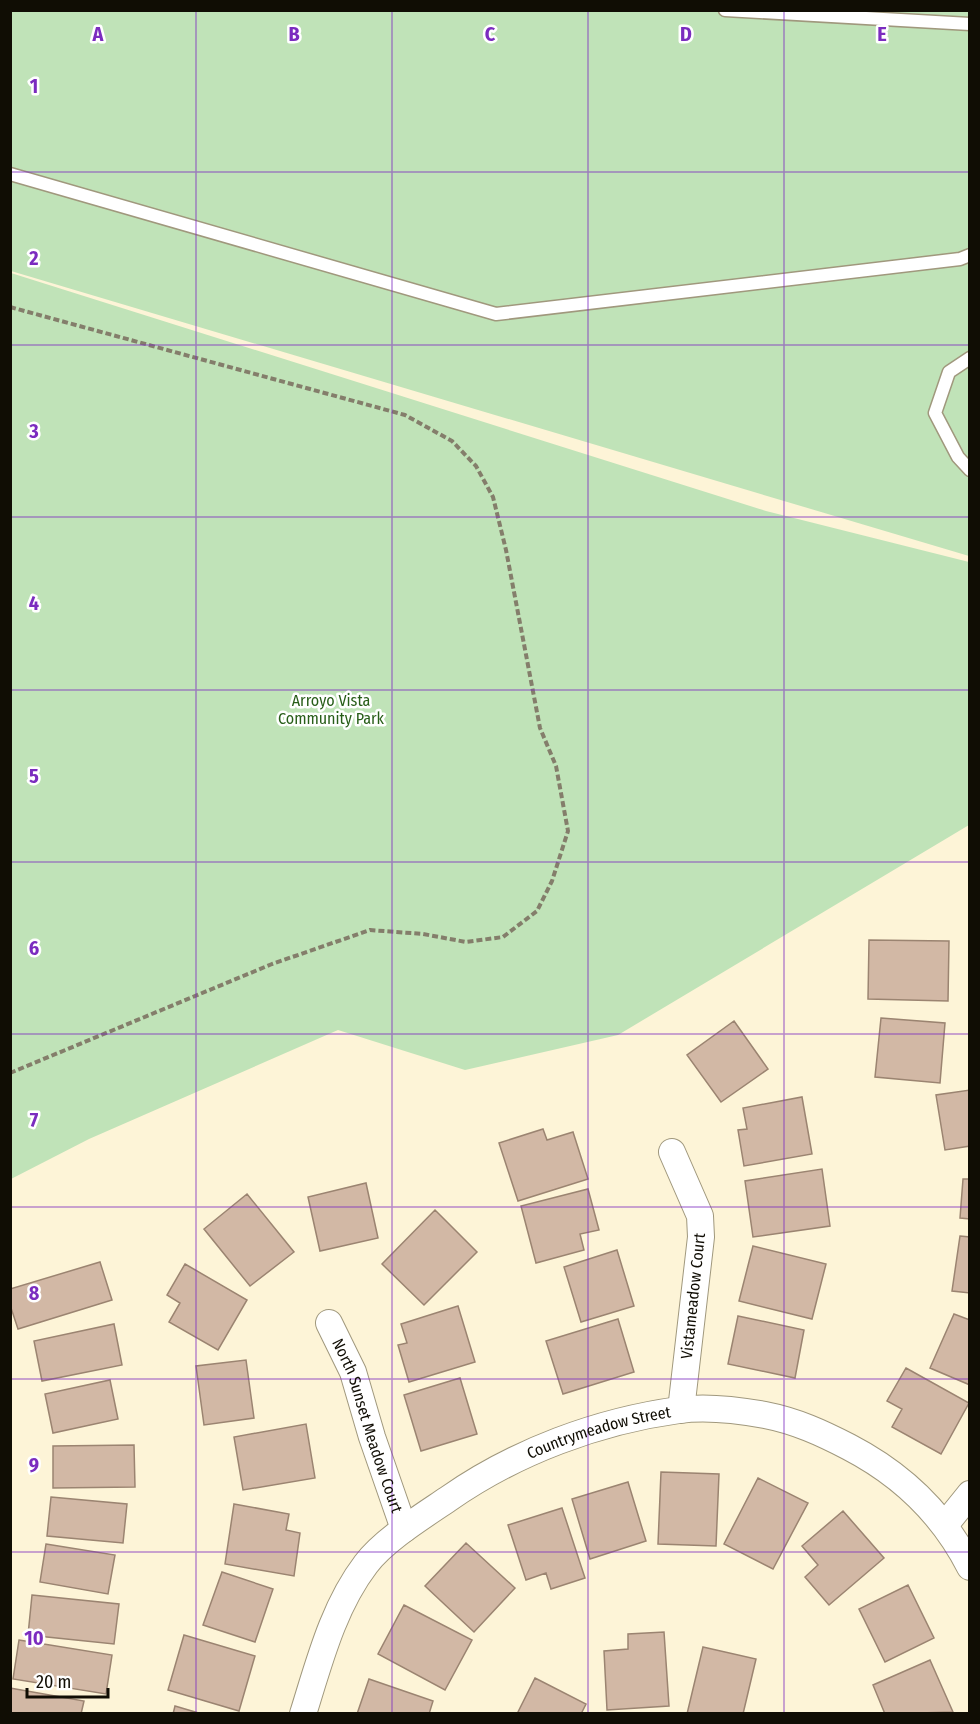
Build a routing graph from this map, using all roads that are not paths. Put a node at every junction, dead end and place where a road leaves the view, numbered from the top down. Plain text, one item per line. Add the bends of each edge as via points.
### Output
1 (725, 10) edge
2 (969, 24) edge
3 (10, 174) edge
4 (969, 255) edge
5 (969, 358) edge
6 (969, 470) edge
7 (672, 1152) dead end
8 (329, 1323) dead end
9 (681, 1410) junction
10 (969, 1494) edge
11 (945, 1525) junction
12 (404, 1529) junction
13 (969, 1567) edge
14 (303, 1713) edge

1 - 2 lane
3 - 4 lane via 496,314
5 - 6 lane via 949,372 935,413
7 - 9 street, Vistameadow Court via 700,1216 701,1237
8 - 12 street, North Sunset Meadow Court via 353,1372
9 - 11 street, Countrymeadow Street via 732,1410 813,1428 888,1470
9 - 12 street, Countrymeadow Street via 610,1424 550,1445 491,1472
10 - 11 street
11 - 13 street, Countrymeadow Street
12 - 14 street, Countrymeadow Street via 367,1562 353,1584 323,1651

